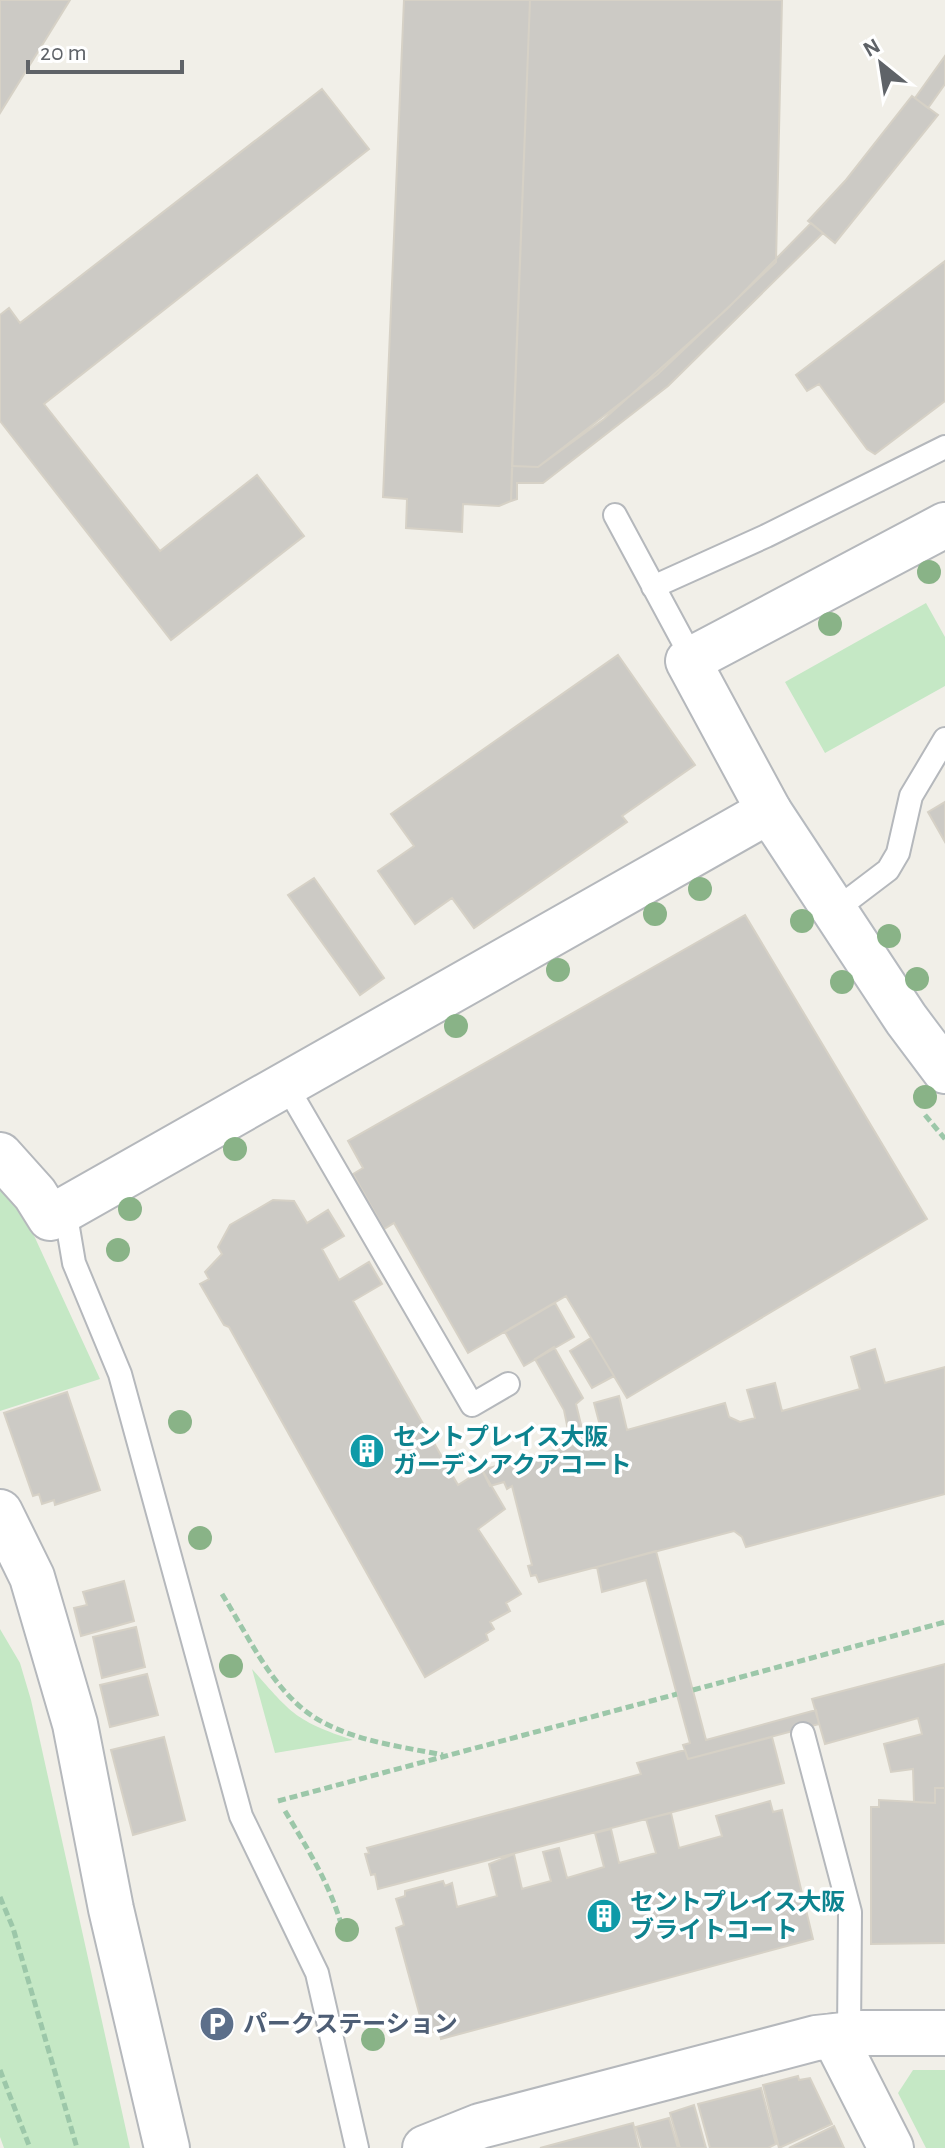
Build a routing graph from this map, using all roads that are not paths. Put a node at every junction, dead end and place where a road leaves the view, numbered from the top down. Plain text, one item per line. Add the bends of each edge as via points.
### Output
1 (945, 447) edge
2 (615, 515) dead end
3 (945, 525) edge
4 (653, 587) junction
5 (692, 658) junction
6 (945, 739) edge
7 (769, 811) junction
8 (834, 911) junction
9 (945, 1071) edge
10 (286, 1085) junction
11 (0, 1155) edge
12 (65, 1210) junction
13 (508, 1384) dead end
14 (0, 1512) edge
15 (803, 1734) dead end
16 (945, 2033) edge
17 (841, 2035) junction
18 (483, 2137) edge
19 (167, 2148) edge
20 (357, 2148) edge
21 (425, 2148) edge
22 (891, 2148) edge

1 - 4 lane
2 - 4 lane
3 - 5 street
4 - 5 lane
5 - 7 street via 688,661
6 - 8 lane via 911,796 898,853 888,870
7 - 8 street
7 - 10 street
8 - 9 street
10 - 12 street
10 - 13 lane via 472,1405
11 - 12 street via 50,1218
12 - 20 lane via 74,1263 120,1374 241,1816 317,1973
14 - 19 street via 36,1592 75,1724 111,1909
15 - 17 lane via 850,1912
16 - 17 street
17 - 18 street
17 - 22 street
18 - 21 street

